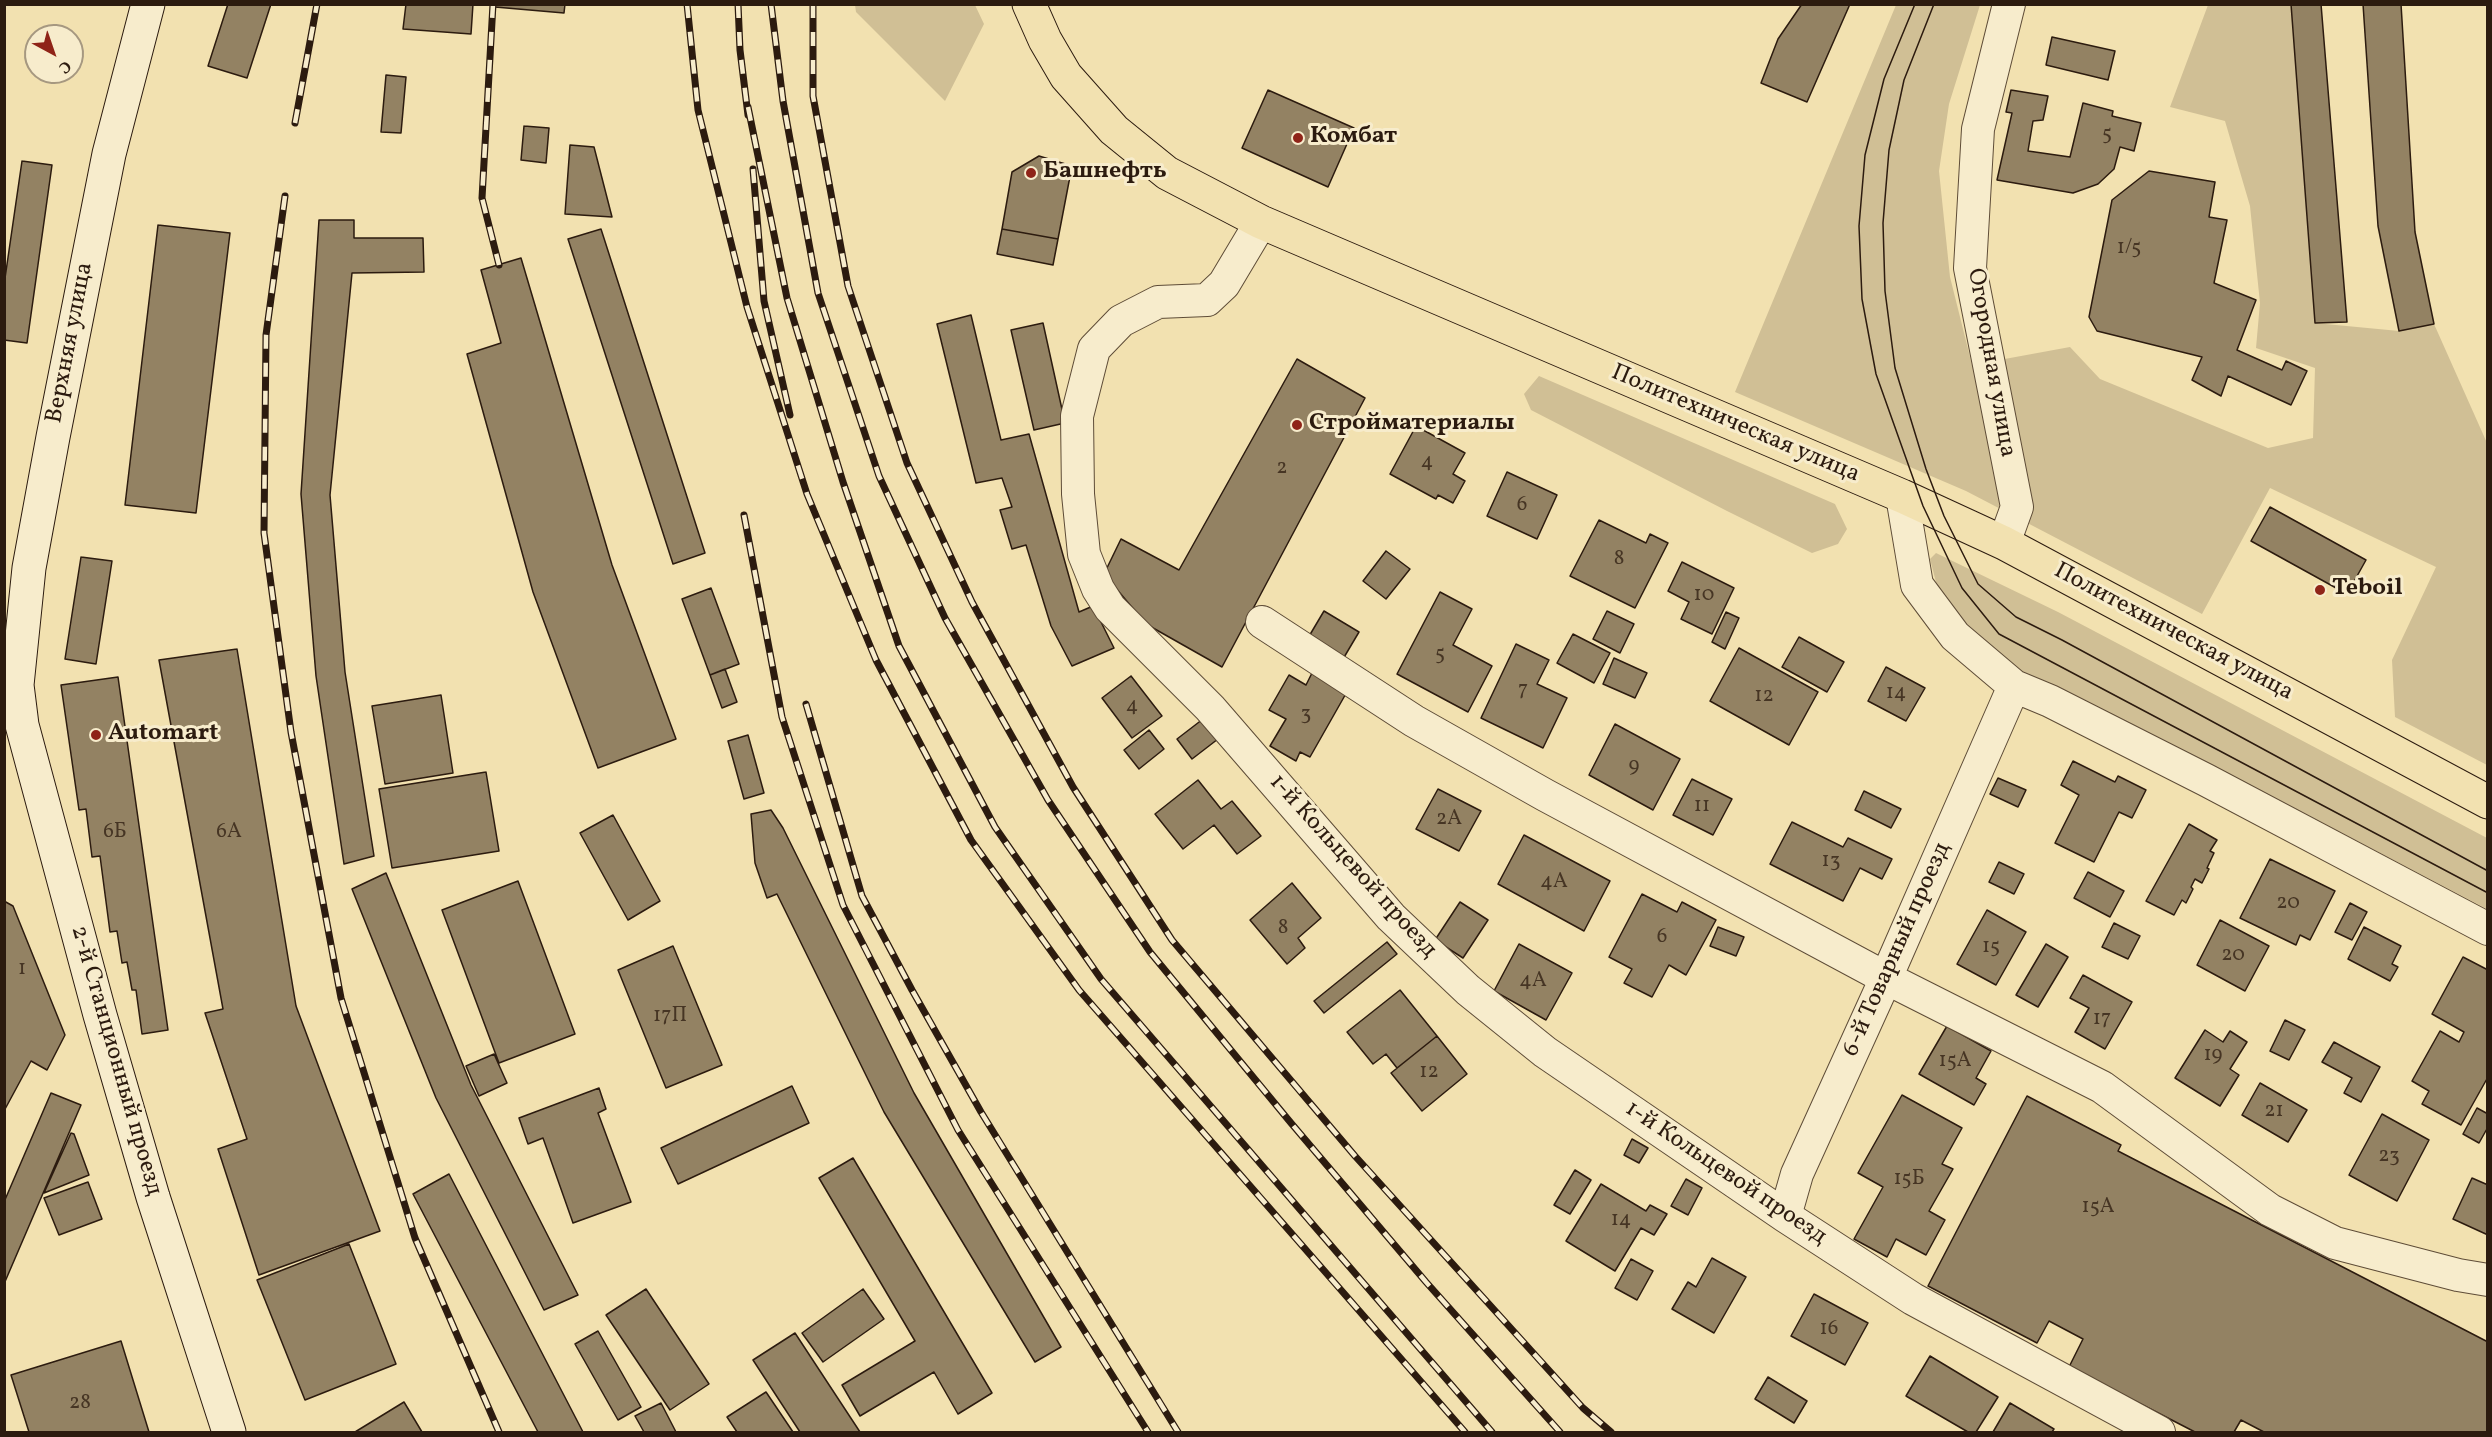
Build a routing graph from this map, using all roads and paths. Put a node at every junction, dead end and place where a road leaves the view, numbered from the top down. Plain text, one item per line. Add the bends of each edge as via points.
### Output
1 (147, 4) edge
2 (1029, 4) edge
3 (2009, 4) edge
4 (1261, 222) junction
5 (1902, 496) junction
6 (2004, 543) junction
7 (1262, 622) dead end
8 (11, 684) edge
9 (2014, 686) junction
10 (2487, 802) edge
11 (2487, 929) edge
12 (1886, 978) junction
13 (1785, 1216) junction
14 (2487, 1280) edge
15 (229, 1432) edge
16 (2159, 1432) edge

1 - 8 main road, Верхняя улица via 109,154 52,436
2 - 4 main road, Политехническая улица via 1066,75 1114,130 1167,173
3 - 6 street, Огородная улица via 1978,129 1970,268 2017,507
4 - 5 main road, Политехническая улица
4 - 13 street, 1-й Кольцевой проезд via 1224,285 1207,300 1158,302 1121,321 1094,349 1077,416 1078,494 1084,554 1098,589 1110,608 1210,708 1391,917 1468,990 1545,1052
5 - 6 main road, Политехническая улица
5 - 9 street via 1917,585 1955,636
6 - 10 main road, Политехническая улица
7 - 12 street via 1414,721
8 - 15 main road, 2-й Станционный проезд via 153,1197
9 - 11 street via 2206,780
9 - 12 street, 6-й Товарный проезд
12 - 13 street, 6-й Товарный проезд via 1797,1174
12 - 14 street via 2102,1087 2270,1210 2335,1243
13 - 16 street, 1-й Кольцевой проезд via 1913,1299

